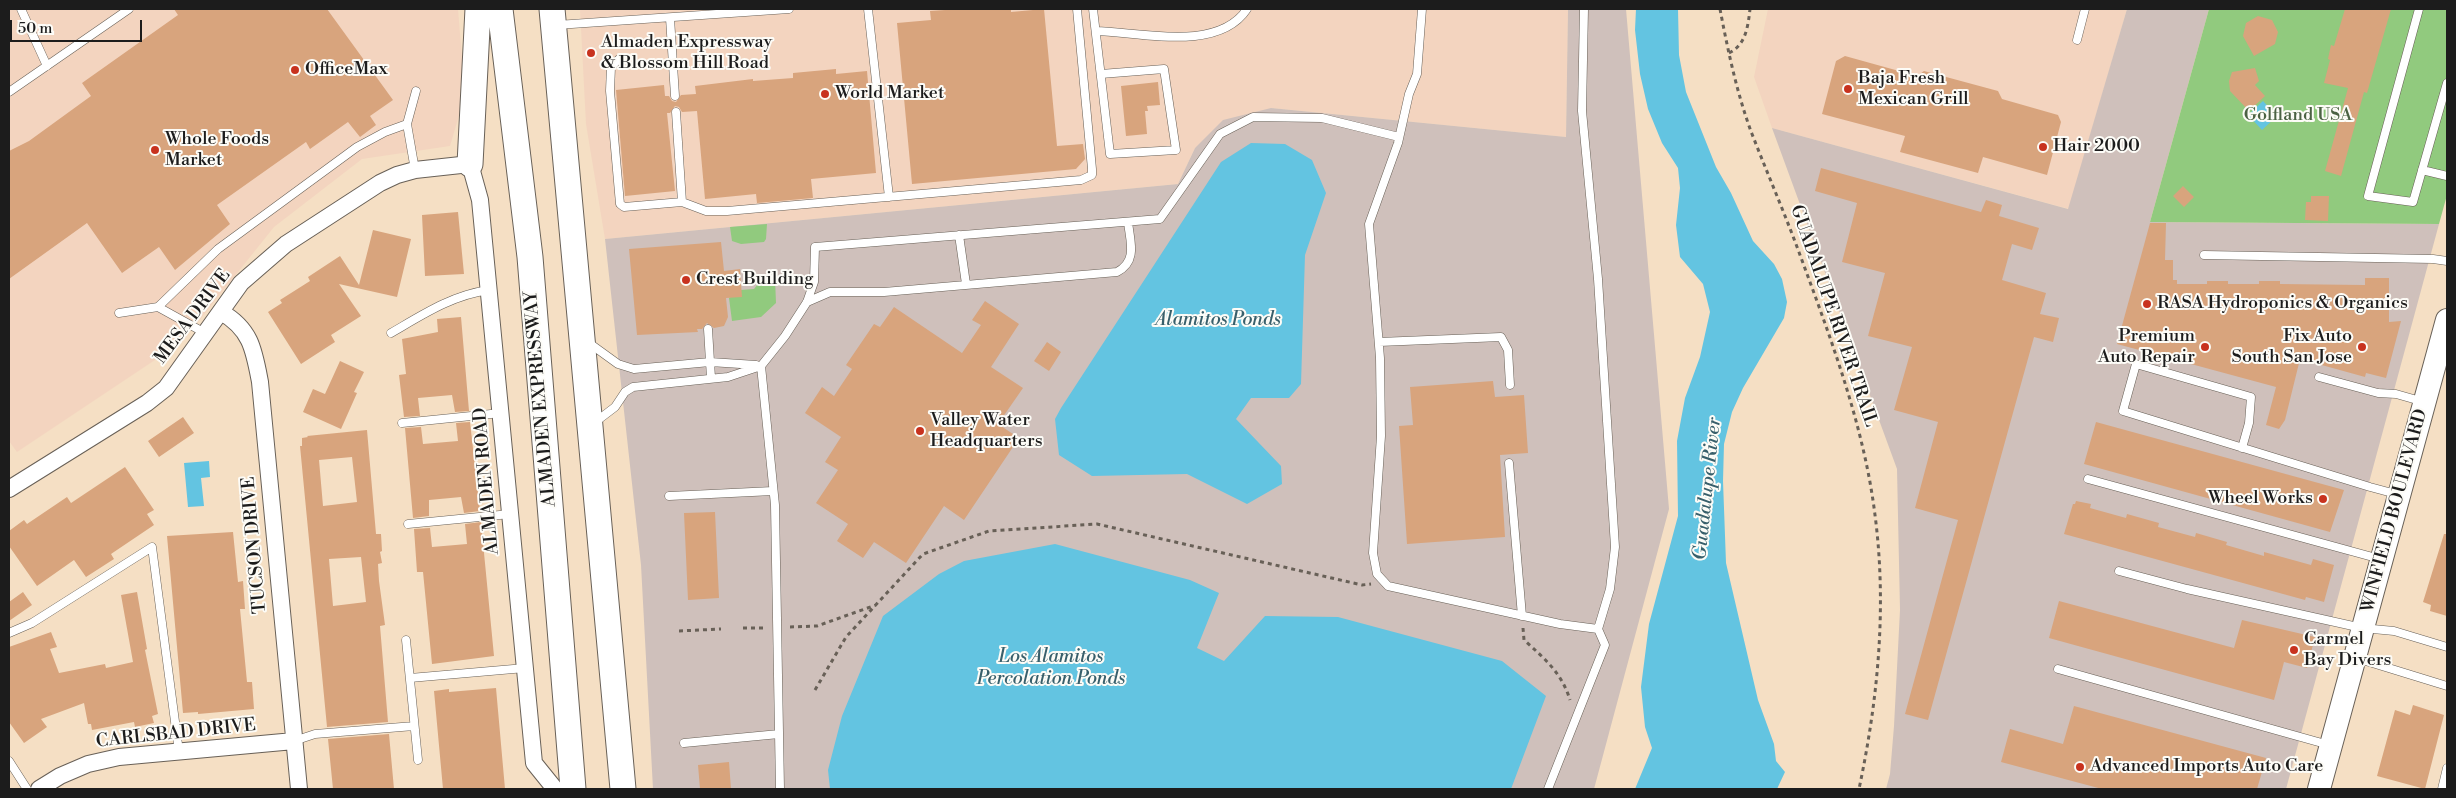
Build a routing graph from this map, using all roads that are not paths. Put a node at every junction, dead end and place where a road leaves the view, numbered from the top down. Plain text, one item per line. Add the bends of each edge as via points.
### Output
1 (21, 9) edge
2 (128, 9) edge
3 (478, 9) edge
4 (500, 9) edge
5 (789, 9) edge
6 (868, 9) edge
7 (1077, 9) edge
8 (1093, 9) edge
9 (1246, 9) edge
10 (1422, 9) edge
11 (1584, 9) edge
12 (2086, 9) edge
13 (2419, 9) edge
14 (742, 11) edge
15 (553, 17) edge
16 (670, 18) junction
17 (1096, 31) junction
18 (2077, 40) dead end
19 (619, 60) dead end
20 (46, 66) junction
21 (1101, 74) junction
22 (2447, 83) edge
23 (416, 91) dead end
24 (9, 92) edge
25 (675, 96) dead end
26 (676, 112) dead end
27 (407, 124) junction
28 (1399, 136) junction
29 (470, 164) junction
30 (415, 170) junction
31 (2422, 170) junction
32 (2447, 176) edge
33 (889, 197) junction
34 (682, 202) junction
35 (1128, 222) junction
36 (959, 235) junction
37 (2204, 255) dead end
38 (2447, 261) edge
39 (814, 282) junction
40 (966, 284) junction
41 (489, 290) junction
42 (830, 292) junction
43 (807, 302) junction
44 (158, 307) junction
45 (221, 312) junction
46 (119, 313) dead end
47 (2447, 320) edge
48 (708, 329) dead end
49 (206, 333) junction
50 (390, 333) dead end
51 (581, 337) junction
52 (1379, 342) junction
53 (710, 362) junction
54 (761, 366) junction
55 (2319, 377) dead end
56 (711, 378) junction
57 (1510, 385) dead end
58 (2425, 403) junction
59 (501, 413) junction
60 (402, 423) dead end
61 (591, 425) junction
62 (2242, 448) junction
63 (1509, 463) dead end
64 (2088, 479) dead end
65 (9, 489) edge
66 (773, 491) junction
67 (2400, 495) junction
68 (669, 496) dead end
69 (510, 514) junction
70 (408, 524) dead end
71 (2382, 560) junction
72 (2119, 571) dead end
73 (1522, 616) junction
74 (2362, 628) junction
75 (1598, 629) junction
76 (9, 633) edge
77 (406, 640) dead end
78 (2447, 647) edge
79 (2354, 658) junction
80 (525, 668) junction
81 (2058, 669) dead end
82 (410, 678) junction
83 (2447, 686) edge
84 (414, 726) junction
85 (778, 734) junction
86 (294, 741) junction
87 (684, 743) dead end
88 (2331, 746) junction
89 (179, 752) junction
90 (418, 760) dead end
91 (9, 761) edge
92 (2447, 768) edge
93 (28, 789) edge
94 (39, 789) edge
95 (299, 789) edge
96 (555, 789) edge
97 (573, 789) edge
98 (623, 789) edge
99 (780, 789) edge
100 (1548, 789) edge
101 (2319, 789) edge
102 (2442, 789) edge

1 - 20 lane
2 - 20 lane
3 - 29 main road
4 - 97 main road, ALMADEN EXPRESSWAY via 530,257
5 - 14 lane
6 - 33 lane
7 - 33 lane via 1092,175 1081,180
8 - 17 lane
9 - 17 lane via 1236,20 1208,35 1183,37
10 - 28 lane via 1417,74
11 - 75 lane via 1582,111 1598,279 1615,547 1610,589
12 - 18 lane
13 - 31 lane via 2368,196 2413,202
14 - 16 lane
15 - 16 lane
15 - 51 main road
16 - 25 lane
17 - 21 lane
19 - 34 lane via 612,64 610,75 620,204 630,208
20 - 24 lane
21 - 21 lane via 1110,154 1176,150 1164,69
22 - 31 lane
23 - 27 lane
26 - 34 lane
27 - 30 lane
27 - 44 lane via 357,147 218,249
28 - 35 lane via 1322,118 1253,117 1220,134 1160,219
28 - 52 lane via 1370,224
29 - 30 street, MESA DRIVE
29 - 41 street, ALMADEN ROAD via 480,200
30 - 45 street, MESA DRIVE via 380,183 286,244 242,283
31 - 32 lane
33 - 34 lane via 727,211 706,211
35 - 36 lane
35 - 40 lane via 1131,257 1127,267 1117,272
36 - 39 lane via 815,247
36 - 40 lane
37 - 38 lane
39 - 42 lane
39 - 43 lane
40 - 42 lane via 884,292
41 - 50 lane via 473,292 433,308
41 - 59 street, ALMADEN ROAD
42 - 43 lane
43 - 54 lane
44 - 46 lane
44 - 49 lane
45 - 49 street, MESA DRIVE
45 - 86 street, TUCSON DRIVE via 237,322 254,350 260,382
47 - 58 street, WINFIELD BOULEVARD
48 - 53 lane
49 - 65 street, MESA DRIVE via 166,388
51 - 53 lane via 626,368
51 - 61 main road
52 - 57 lane via 1501,337 1508,350
52 - 73 lane via 1382,436 1373,553 1376,574 1388,586
53 - 54 lane
53 - 56 lane
54 - 56 lane via 728,377
54 - 66 lane
55 - 58 lane
56 - 61 lane via 633,387
58 - 67 street, WINFIELD BOULEVARD
59 - 60 lane
59 - 69 street, ALMADEN ROAD
61 - 98 main road
62 - 62 lane via 2249,423 2251,396 2136,364 2123,411
62 - 67 lane
63 - 73 lane
64 - 71 lane
66 - 68 lane
66 - 85 lane
67 - 71 street, WINFIELD BOULEVARD
69 - 70 lane
69 - 80 street, ALMADEN ROAD
71 - 74 street, WINFIELD BOULEVARD
72 - 74 lane
73 - 75 lane
74 - 78 lane via 2394,631
74 - 79 street, WINFIELD BOULEVARD
75 - 100 lane via 1605,645
76 - 89 lane via 32,623 152,547
77 - 82 lane
79 - 83 lane
79 - 88 street, WINFIELD BOULEVARD
80 - 82 lane
80 - 96 street, ALMADEN ROAD via 534,763
81 - 88 lane
82 - 84 lane
84 - 86 lane via 315,734
84 - 90 lane
85 - 87 lane
85 - 99 lane
86 - 89 street, CARLSBAD DRIVE
86 - 95 street, TUCSON DRIVE
88 - 101 street, WINFIELD BOULEVARD
89 - 94 street, CARLSBAD DRIVE via 119,757 88,764
91 - 93 lane
92 - 102 lane

